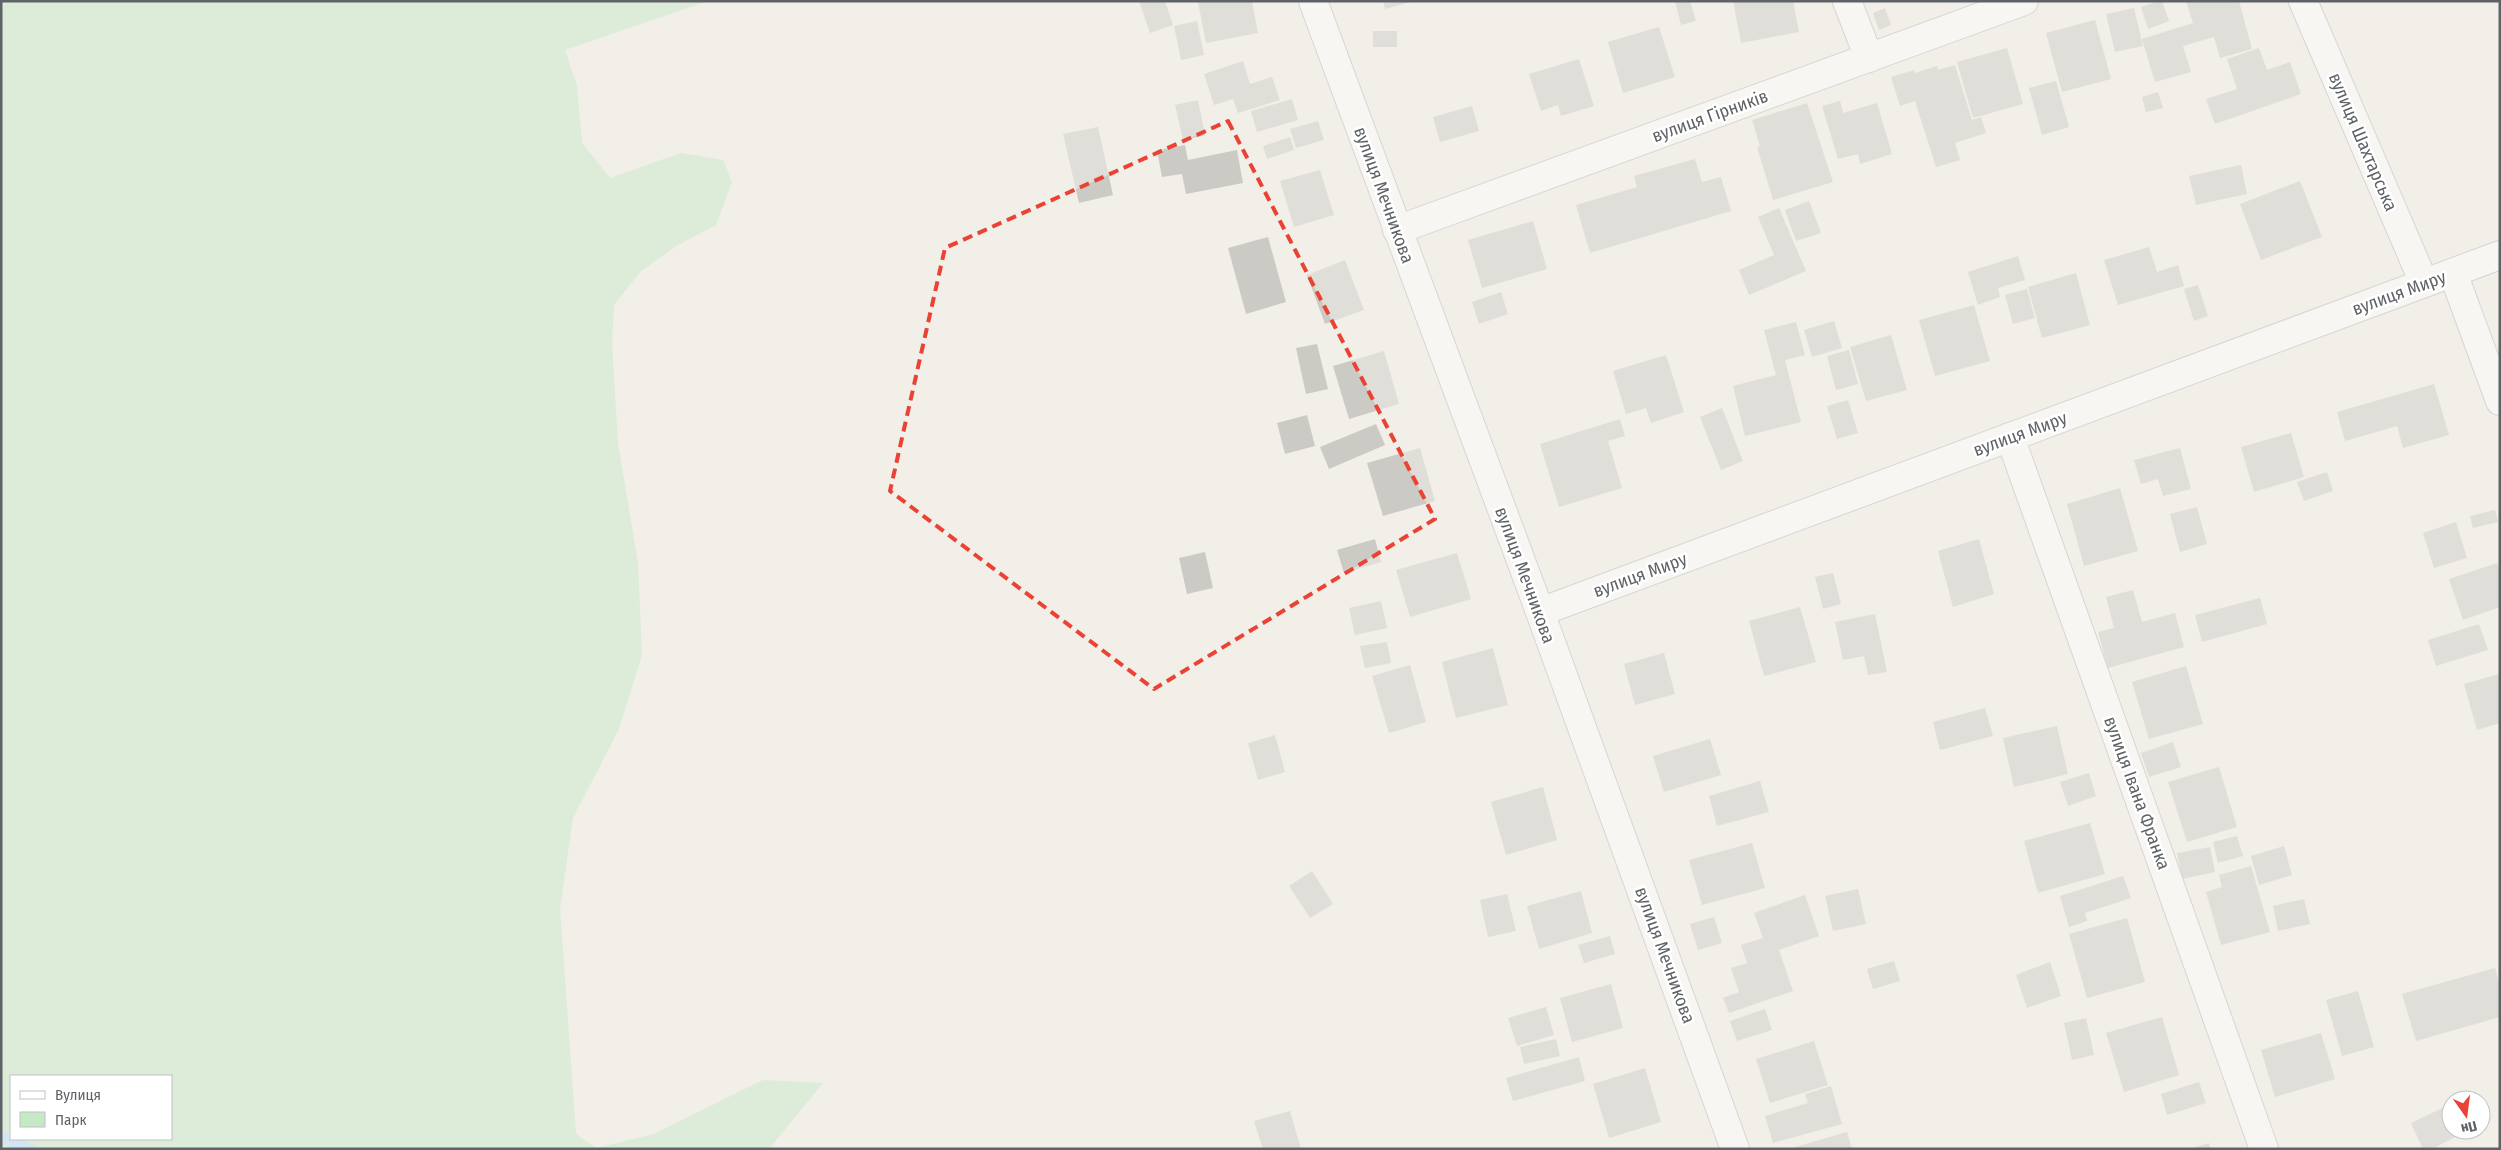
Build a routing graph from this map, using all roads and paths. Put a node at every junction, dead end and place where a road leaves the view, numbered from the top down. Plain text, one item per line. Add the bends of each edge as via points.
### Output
1 (1313, 1) edge
2 (1847, 1) edge
3 (2024, 1) edge
4 (2303, 1) edge
5 (1869, 58) junction
6 (1396, 230) junction
7 (2500, 255) edge
8 (2453, 273) junction
9 (2424, 283) junction
10 (2500, 401) edge
11 (2010, 437) junction
12 (1540, 612) junction
13 (1735, 1149) edge
14 (2264, 1149) edge

1 - 6 street, вулиця Мечникова
2 - 5 street
3 - 5 street, вулиця Гірників
4 - 9 street, вулиця Шахтарська
5 - 6 street, вулиця Гірників
6 - 12 street, вулиця Мечникова
7 - 8 street, вулиця Миру
8 - 9 street, вулиця Миру
8 - 10 street
9 - 11 street, вулиця Миру
11 - 12 street, вулиця Миру
11 - 14 street, вулиця Івана Франка
12 - 13 street, вулиця Мечникова

